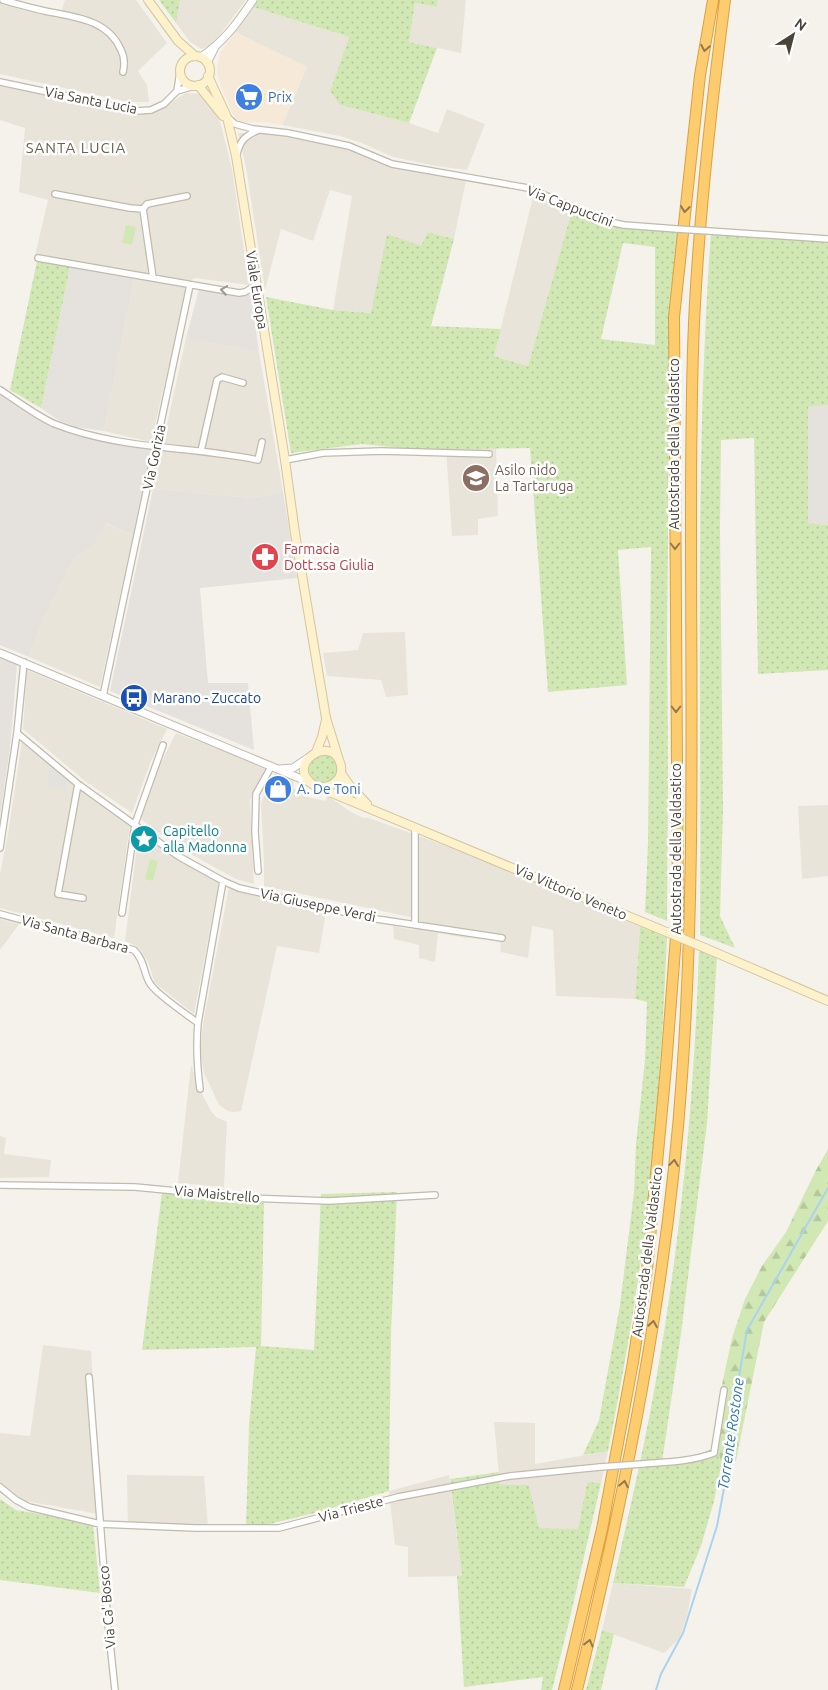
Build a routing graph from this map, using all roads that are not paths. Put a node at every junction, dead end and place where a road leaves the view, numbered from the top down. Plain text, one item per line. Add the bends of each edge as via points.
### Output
1 (3, 0) edge
2 (148, 0) edge
3 (713, 0) edge
4 (725, 0) edge
5 (250, 1) edge
6 (178, 41) junction
7 (201, 59) junction
8 (183, 62) junction
9 (123, 72) dead end
10 (180, 72) junction
11 (208, 76) junction
12 (0, 82) edge
13 (196, 86) junction
14 (177, 91) junction
15 (227, 119) junction
16 (260, 130) junction
17 (231, 132) junction
18 (247, 136) junction
19 (236, 156) junction
20 (54, 194) dead end
21 (187, 196) dead end
22 (143, 209) junction
23 (828, 239) edge
24 (38, 258) dead end
25 (153, 278) junction
26 (190, 285) junction
27 (256, 285) junction
28 (242, 383) dead end
29 (0, 390) edge
30 (262, 442) dead end
31 (156, 448) junction
32 (201, 451) junction
33 (489, 454) dead end
34 (285, 460) junction
35 (0, 653) edge
36 (24, 662) junction
37 (103, 696) junction
38 (326, 718) junction
39 (17, 733) junction
40 (163, 745) dead end
41 (316, 752) junction
42 (308, 758) junction
43 (339, 760) junction
44 (272, 768) junction
45 (341, 773) junction
46 (78, 784) junction
47 (311, 784) junction
48 (320, 787) junction
49 (374, 810) junction
50 (134, 824) junction
51 (415, 827) junction
52 (0, 848) edge
53 (258, 871) dead end
54 (223, 881) junction
55 (83, 898) dead end
56 (122, 913) dead end
57 (0, 914) edge
58 (415, 925) junction
59 (502, 938) dead end
60 (828, 1001) edge
61 (198, 1023) junction
62 (200, 1089) dead end
63 (0, 1185) edge
64 (435, 1195) dead end
65 (89, 1377) dead end
66 (724, 1390) dead end
67 (0, 1487) edge
68 (100, 1524) junction
69 (116, 1690) edge
70 (564, 1690) edge
71 (577, 1690) edge

1 - 9 street via 91,21 109,32 118,43 126,64
2 - 6 main road
3 -> 70 highway, Autostrada della Valdastico via 700,74 674,317 678,910 666,1067 647,1270 633,1362 602,1529
71 -> 4 highway, Autostrada della Valdastico via 618,1514 647,1368 663,1259 682,1078 690,890 694,323 710,130
5 - 7 street via 235,26
6 - 7 main road
6 - 8 main road
7 - 8 main road via 191,56
7 - 11 main road via 209,67
8 - 10 main road
10 - 13 main road via 186,83
10 - 14 street
11 - 13 main road
11 - 15 main road, Viale Europa
12 - 14 street, Via Santa Lucia via 137,111 151,110 164,104
13 - 14 street, Via Santa Lucia
13 - 15 main road, Viale Europa
15 - 16 street, Via Cappuccini
15 - 17 main road, Viale Europa
16 - 18 street
16 - 23 street, Via Cappuccini, bridge via 349,146 392,164 528,188 605,221 624,225
17 - 18 street via 239,138
17 - 19 main road, Viale Europa
18 - 19 street
19 - 27 main road, Viale Europa
20 - 22 street
21 - 22 street via 147,204
22 - 25 street
24 - 25 street
25 - 26 street
27 -> 26 street via 239,293
26 - 31 street, Via Gorizia
27 - 34 main road, Viale Europa
28 - 32 street via 222,377 217,380
29 - 31 street via 54,424 104,440
30 - 32 street via 258,460
31 - 32 street
31 - 37 street, Via Gorizia
33 - 34 street via 381,451 324,453
34 - 38 main road, Viale Europa
35 - 36 street, Via Vittorio Veneto
36 - 37 street, Via Vittorio Veneto
36 - 39 street
37 - 44 street, Via Vittorio Veneto
38 - 41 main road, Viale Europa
38 - 43 main road, Viale Europa
39 - 46 street, Via Giuseppe Verdi
39 - 52 street
40 - 50 street
41 - 42 main road
41 - 43 main road via 326,751
42 - 44 street via 293,768
42 - 47 main road via 304,768
43 - 45 main road, Via Vittorio Veneto
44 - 47 street, Via Vittorio Veneto
44 - 53 street via 256,794
45 - 48 main road via 333,784
45 - 49 main road, Via Vittorio Veneto via 360,799
46 - 50 street, Via Giuseppe Verdi
46 - 55 street via 58,894
47 - 48 main road, Via Vittorio Veneto
48 - 49 main road, Via Vittorio Veneto
49 - 51 main road, Via Vittorio Veneto
50 - 54 street, Via Giuseppe Verdi via 178,856
50 - 56 street
51 - 58 street
51 - 60 main road, Via Vittorio Veneto, bridge
54 - 58 street, Via Giuseppe Verdi via 239,888
54 - 61 street
57 - 61 street, Via Santa Barbara via 134,950 140,956 150,985
58 - 59 street, Via Giuseppe Verdi
61 - 62 street
63 - 64 street, Via Maistrello via 135,1187 249,1198 329,1201
65 - 68 street
66 - 68 street, Via Trieste, bridge via 714,1453 698,1459 501,1478 398,1497 279,1528
67 - 68 street, Via Trieste via 29,1507
68 - 69 street, Via Ca' Bosco

